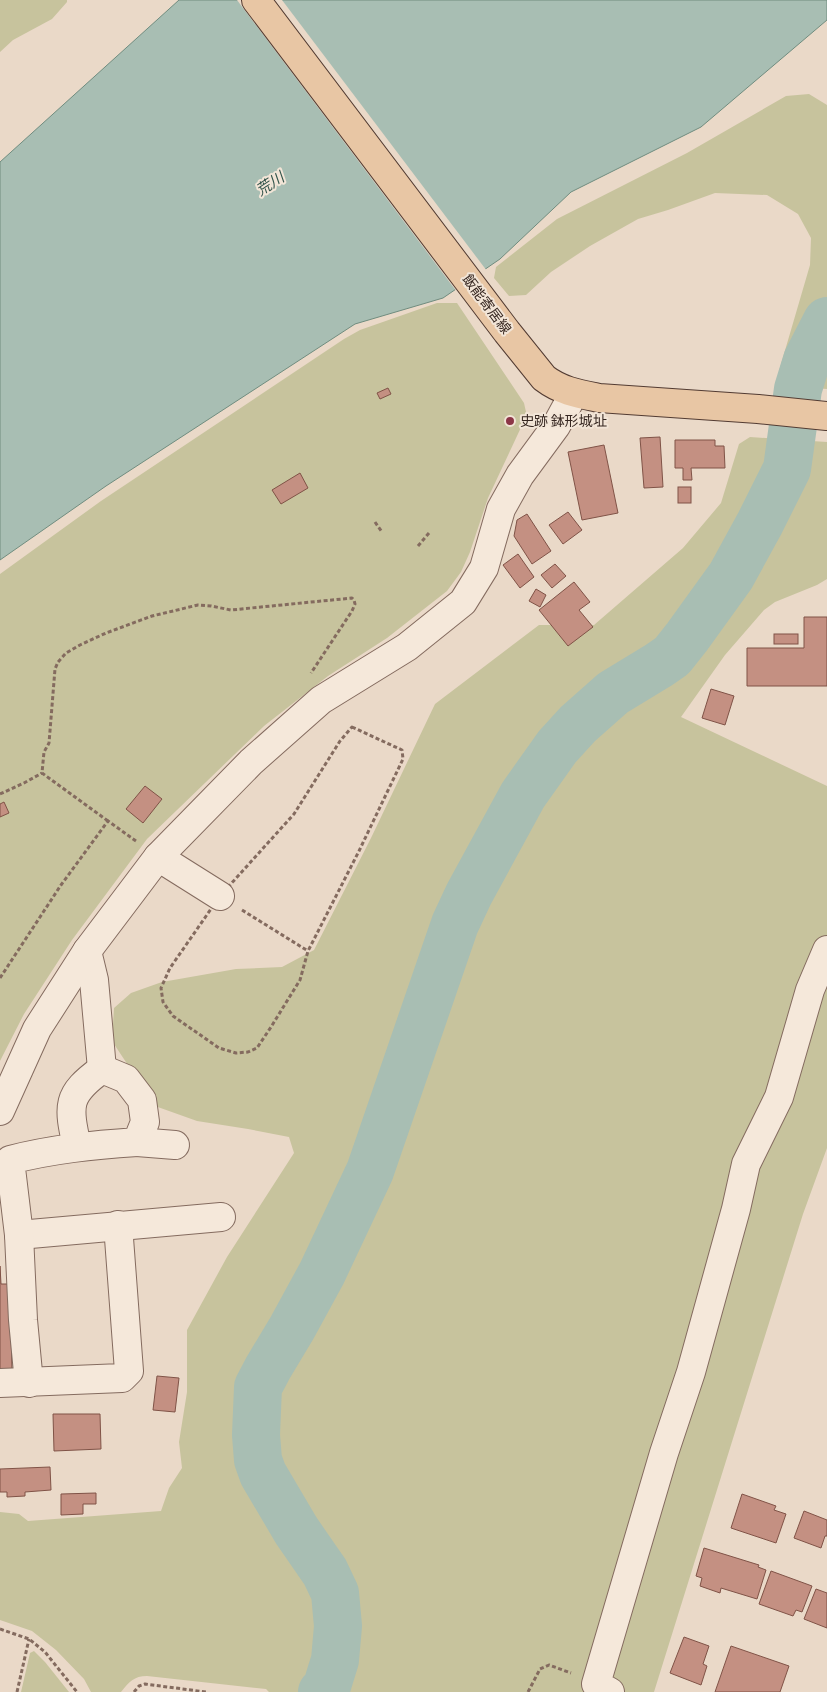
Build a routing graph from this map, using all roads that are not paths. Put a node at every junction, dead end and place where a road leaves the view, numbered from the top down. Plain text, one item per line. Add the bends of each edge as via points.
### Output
1 (256, 0) edge
2 (574, 393) junction
3 (827, 416) edge
4 (158, 857) junction
5 (220, 896) road end
6 (827, 950) edge
7 (87, 952) junction
8 (102, 1069) junction
9 (0, 1111) edge
10 (137, 1142) junction
11 (175, 1144) dead end
12 (77, 1147) junction
13 (5, 1160) edge
14 (222, 1216) dead end
15 (118, 1225) junction
16 (20, 1235) junction
17 (29, 1383) junction
18 (0, 1384) edge
19 (603, 1688) edge

1 - 2 main road, 飯能寄居線 via 544,378
2 - 3 main road, 飯能寄居線 via 599,398
2 - 4 street via 501,509 484,568 463,602 407,647 321,700 250,762
4 - 5 street
4 - 7 street
6 - 19 street via 810,990 778,1097 746,1164 691,1372 664,1453
7 - 8 street via 94,980
7 - 9 street via 37,1029
8 - 10 street via 126,1079 142,1100 145,1122
8 - 12 street via 84,1082 72,1098 72,1124
10 - 11 street
10 - 12 street
12 - 13 street
13 - 16 street
14 - 15 street
15 - 16 street
15 - 17 street via 129,1371 122,1378
16 - 17 street
17 - 18 street

